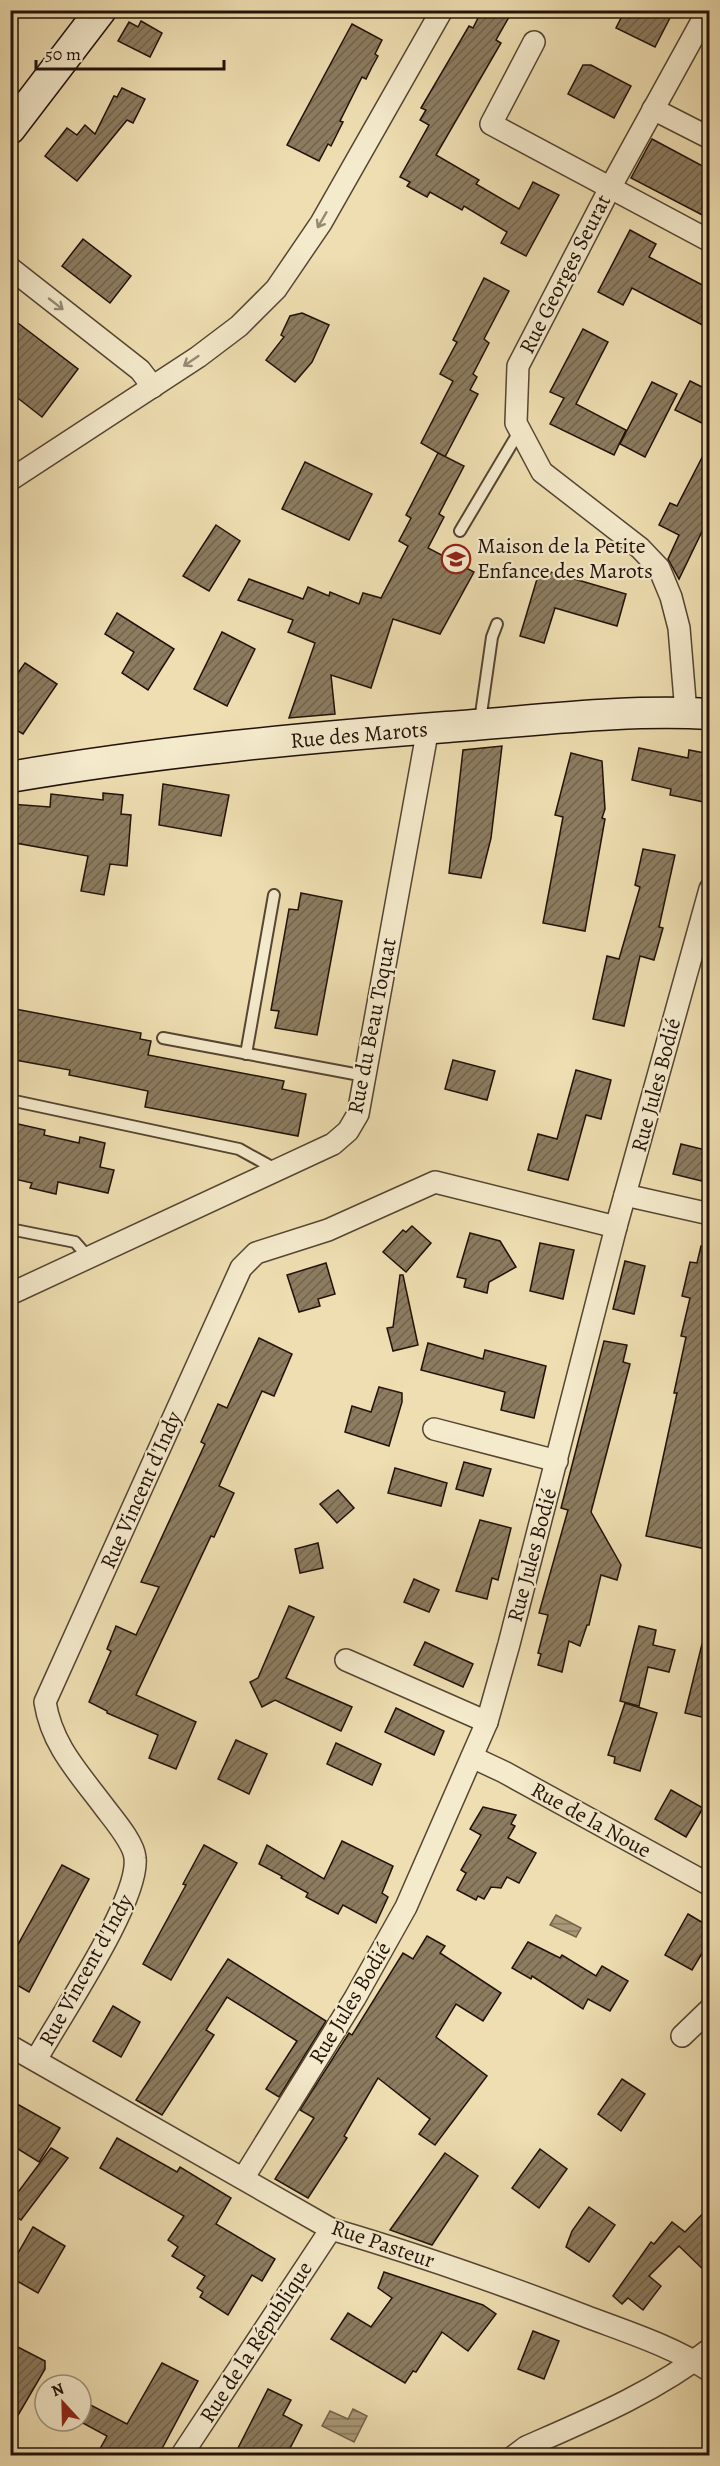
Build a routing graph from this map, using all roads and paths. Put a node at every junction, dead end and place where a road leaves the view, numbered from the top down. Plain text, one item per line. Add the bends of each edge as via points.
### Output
1 (101, 10) edge
2 (442, 10) edge
3 (708, 10) edge
4 (534, 42) dead end
5 (656, 103) junction
6 (10, 129) edge
7 (710, 138) edge
8 (610, 188) junction
9 (710, 241) edge
10 (10, 268) edge
11 (153, 387) junction
12 (520, 430) junction
13 (10, 480) edge
14 (460, 531) dead end
15 (497, 624) dead end
16 (698, 714) edge
17 (479, 725) junction
18 (428, 728) junction
19 (10, 777) edge
20 (710, 889) edge
21 (274, 895) dead end
22 (163, 1038) dead end
23 (246, 1054) junction
24 (365, 1076) junction
25 (10, 1100) edge
26 (277, 1170) junction
27 (625, 1195) junction
28 (710, 1215) edge
29 (616, 1227) junction
30 (10, 1229) edge
31 (89, 1258) junction
32 (10, 1294) edge
33 (434, 1429) dead end
34 (557, 1461) junction
35 (346, 1660) dead end
36 (487, 1722) junction
37 (472, 1757) junction
38 (710, 1885) edge
39 (710, 2009) edge
40 (682, 2036) dead end
41 (10, 2046) edge
42 (36, 2060) junction
43 (244, 2177) junction
44 (331, 2229) junction
45 (706, 2361) edge
46 (182, 2456) edge
47 (514, 2456) edge

1 - 6 main road
2 -> 11 street via 321,223 276,289 239,326
3 - 5 street, Rue Georges Seurat
4 - 8 street via 491,124
5 - 7 street
5 - 8 street, Rue Georges Seurat
8 - 9 street
8 - 12 street, Rue Georges Seurat via 518,366 516,423
10 -> 11 street via 140,370
11 - 13 street
12 - 14 lane
12 - 16 street, Rue Georges Seurat via 542,472 640,548 659,568 671,597
15 - 17 lane
16 - 17 main road, Rue des Marots via 594,716
17 - 18 main road, Rue des Marots
18 - 19 main road, Rue des Marots via 207,748
18 - 24 street, Rue du Beau Toquat
20 - 27 street, Rue Jules Bodié
21 - 23 lane
22 - 23 lane
23 - 24 lane
24 - 26 street, Rue du Beau Toquat via 358,1114 348,1131 333,1144
25 - 26 lane via 239,1149
26 - 31 street, Rue du Beau Toquat
27 - 28 street
27 - 29 street, Rue Jules Bodié
29 - 34 street, Rue Jules Bodié
29 - 42 street, Rue Vincent d'Indy via 435,1182 328,1230 256,1253 241,1268 45,1702 57,1744 123,1832 135,1856 134,1878 120,1915
30 - 31 lane via 75,1242
31 - 32 street, Rue du Beau Toquat
33 - 34 street
34 - 36 street, Rue Jules Bodié
35 - 36 street
36 - 37 street, Rue Jules Bodié
37 - 38 street, Rue de la Noue
37 - 43 street, Rue Jules Bodié via 406,1907 355,1998
39 - 40 street
41 - 42 street, Rue Pasteur
42 - 43 street, Rue Pasteur
43 - 44 street, Rue Pasteur
44 - 45 street, Rue Pasteur via 532,2296
44 - 46 street, Rue de la République
45 - 47 street

